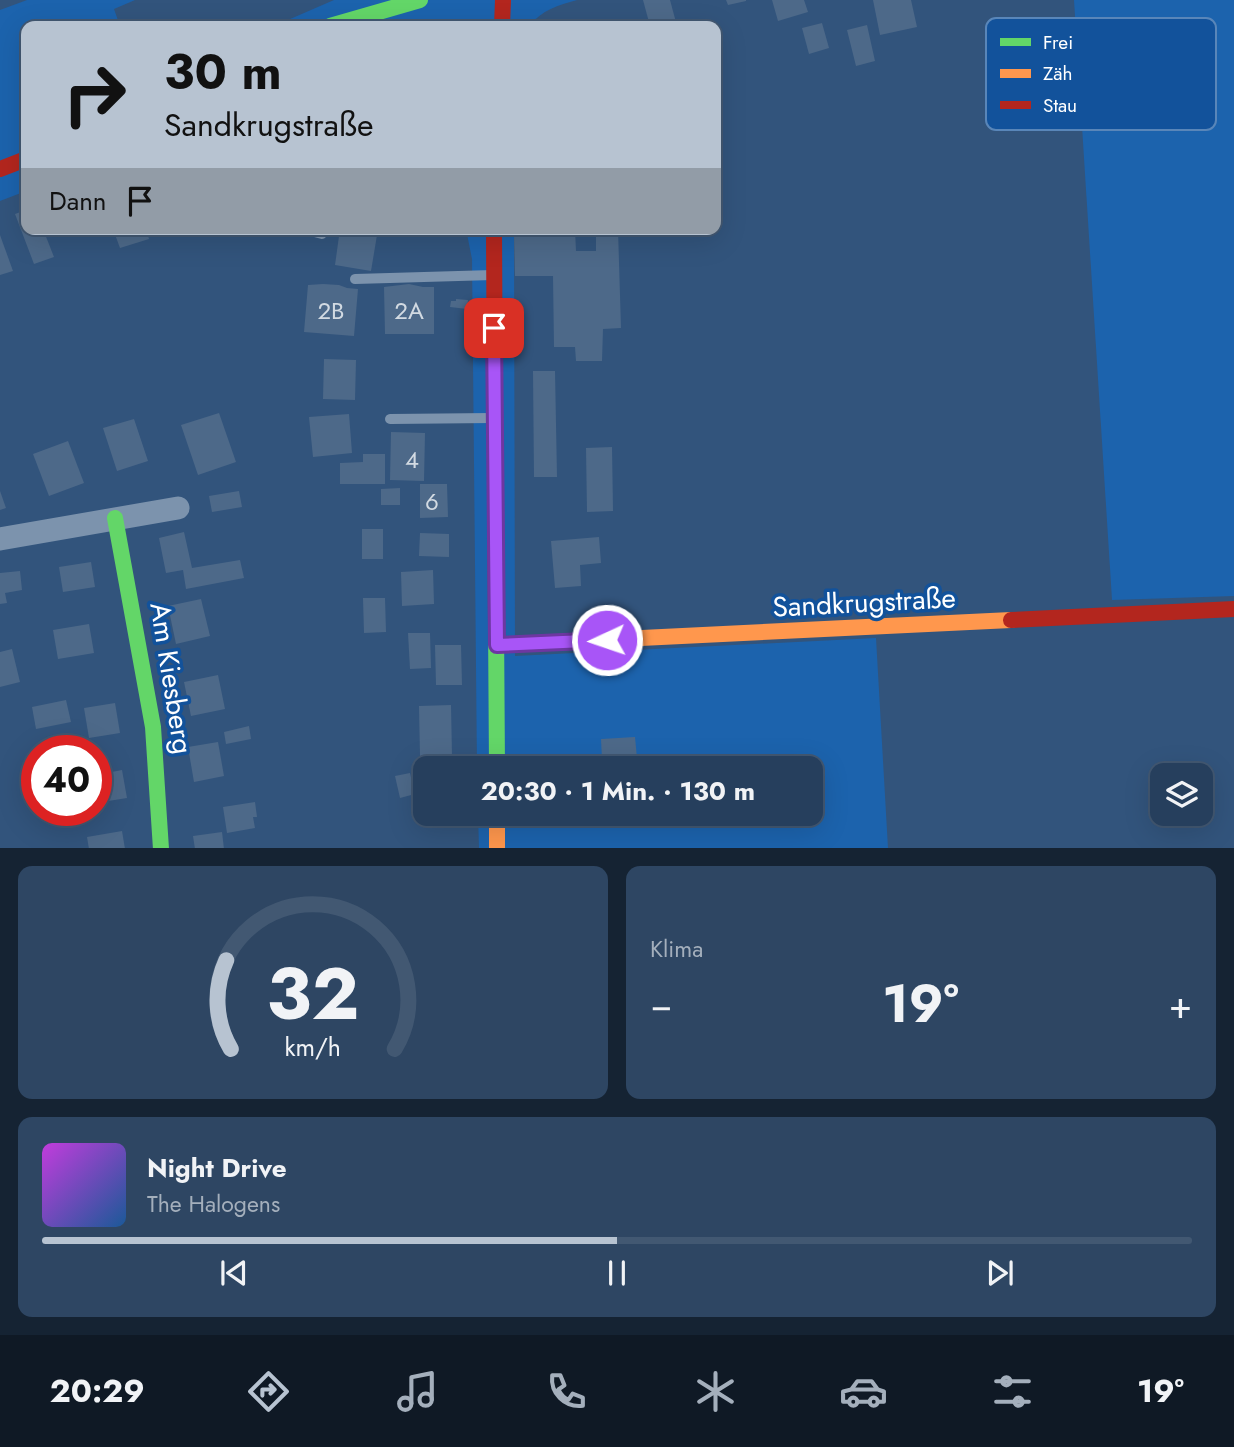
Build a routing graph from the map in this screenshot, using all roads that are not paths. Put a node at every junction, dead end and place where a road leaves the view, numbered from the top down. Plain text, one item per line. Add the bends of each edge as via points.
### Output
1 (404, 0) edge
2 (420, 0) edge
3 (503, 0) edge
4 (381, 12) junction
5 (348, 21) edge
6 (502, 21) edge
7 (21, 161) edge
8 (0, 169) edge
9 (494, 235) edge
10 (494, 275) junction
11 (355, 279) dead end
12 (495, 418) junction
13 (390, 419) dead end
14 (178, 508) dead end
15 (115, 518) junction
16 (0, 538) edge
17 (1234, 609) edge
18 (497, 645) junction
19 (497, 756) edge
20 (497, 826) edge
21 (161, 848) edge
22 (497, 848) edge

1 - 4 street
2 - 4 street
3 - 6 street
4 - 5 street
7 - 8 street
9 - 10 street
10 - 11 lane
10 - 12 street
12 - 13 lane
12 - 18 street
14 - 15 street
15 - 16 street
15 - 21 street, Am Kiesberg via 153,727
17 - 18 street, Sandkrugstraße
18 - 19 street
20 - 22 street

